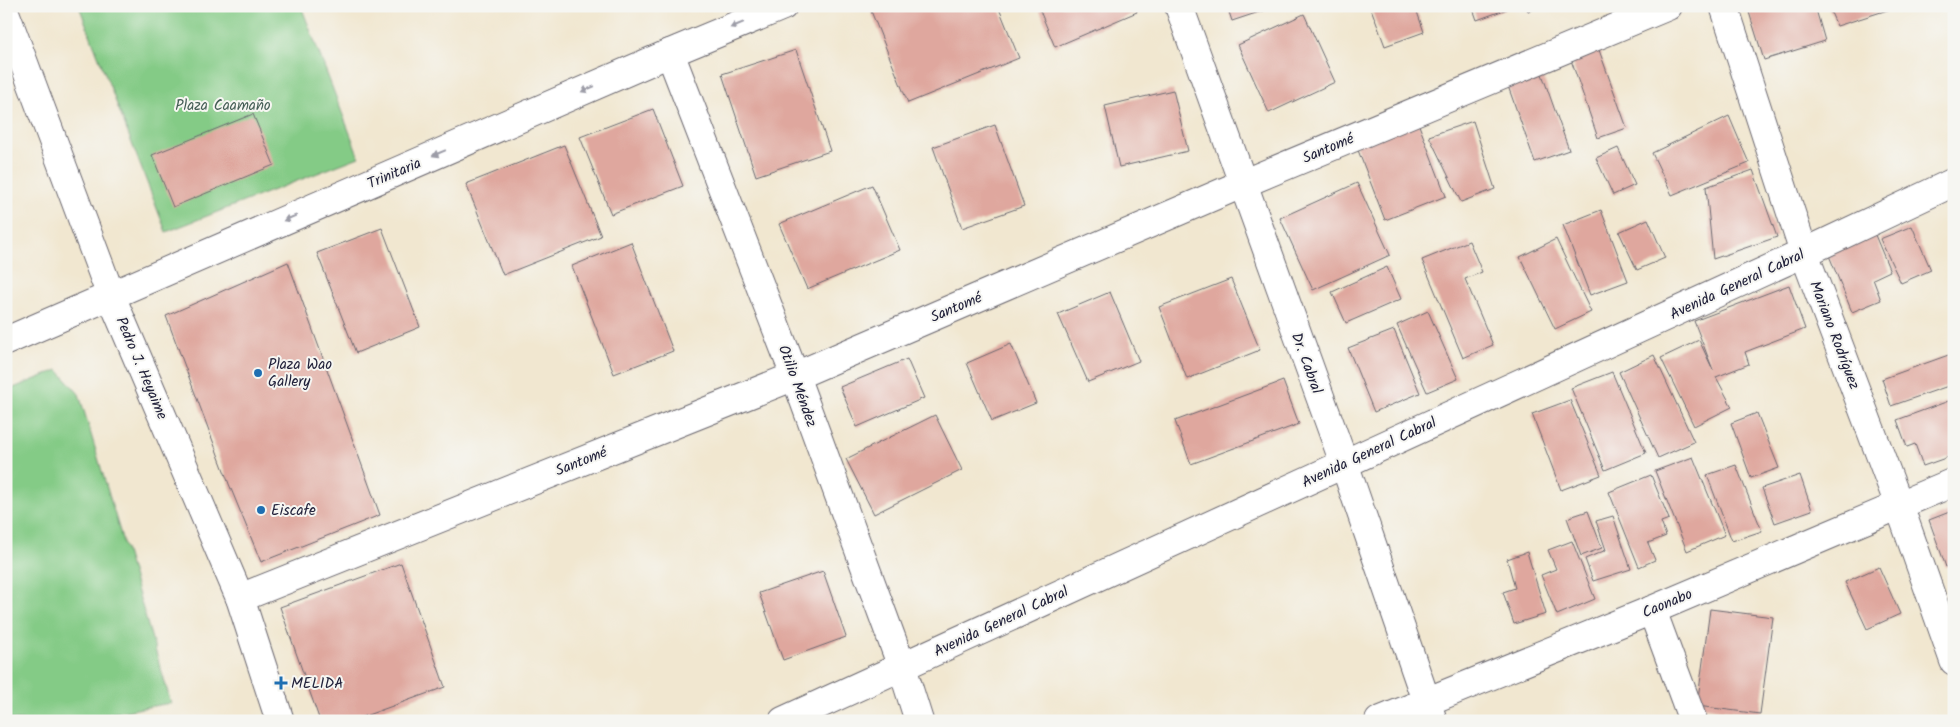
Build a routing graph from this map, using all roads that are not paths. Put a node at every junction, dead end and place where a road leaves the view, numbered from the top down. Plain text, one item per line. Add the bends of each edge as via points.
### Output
1 (782, 6) edge
2 (1179, 6) edge
3 (1668, 6) edge
4 (1724, 6) edge
5 (6, 14) edge
6 (670, 53) junction
7 (1954, 182) edge
8 (1242, 184) junction
9 (1804, 254) junction
10 (111, 296) junction
11 (6, 341) edge
12 (795, 376) junction
13 (1344, 463) junction
14 (1954, 482) edge
15 (1899, 505) junction
16 (240, 598) junction
17 (1652, 610) junction
18 (1954, 661) edge
19 (902, 667) junction
20 (1429, 711) edge
21 (280, 721) edge
22 (783, 721) edge
23 (919, 721) edge
24 (1379, 721) edge
25 (1693, 721) edge

1 -> 6 street, Trinitaria
2 - 8 street, Dr. Cabral
3 - 8 street, Santomé
4 - 9 street, Mariano Rodríguez
5 - 10 street, Pedro J. Heyaime
6 -> 10 street, Trinitaria
6 - 12 street, Otilio Méndez
7 - 9 street, Avenida General Cabral
8 - 12 street, Santomé
8 - 13 street, Dr. Cabral
9 - 13 street, Avenida General Cabral
9 - 15 street, Mariano Rodríguez
10 - 11 street, Trinitaria
10 - 16 street, Pedro J. Heyaime
12 - 16 street, Santomé
12 - 19 street, Otilio Méndez
13 - 19 street, Avenida General Cabral
13 - 20 street, Dr. Cabral
14 - 15 street, Caonabo
15 - 17 street, Caonabo
15 - 18 street, Mariano Rodríguez
16 - 21 street, Pedro J. Heyaime
17 - 20 street, Caonabo
17 - 25 street
19 - 22 street, Avenida General Cabral
19 - 23 street, Otilio Méndez
20 - 24 street, Caonabo

